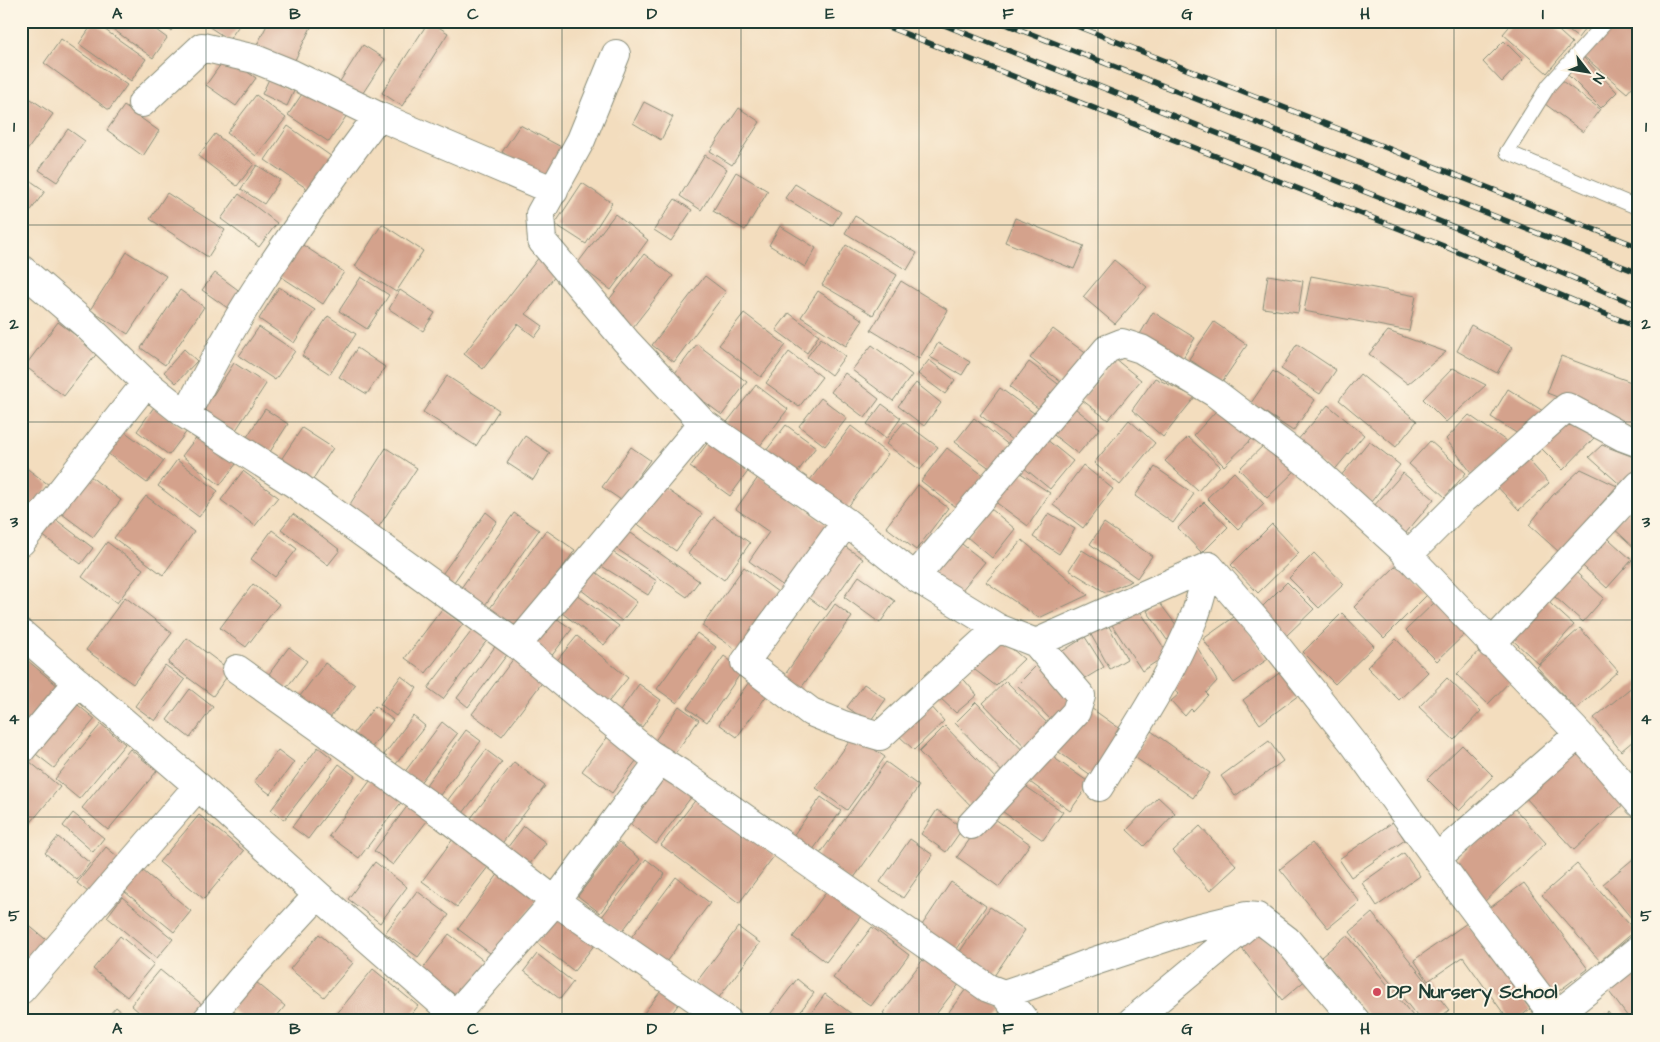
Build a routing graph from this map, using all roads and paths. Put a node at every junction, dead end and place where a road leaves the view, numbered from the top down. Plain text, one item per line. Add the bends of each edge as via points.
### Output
1 (1607, 21) edge
2 (616, 54) dead end
3 (142, 103) dead end
4 (378, 116) junction
5 (554, 191) junction
6 (1639, 208) edge
7 (21, 269) edge
8 (146, 383) junction
9 (186, 415) junction
10 (703, 423) junction
11 (1639, 443) edge
12 (1639, 485) edge
13 (846, 522) junction
14 (21, 542) edge
15 (1407, 556) junction
16 (1209, 566) junction
17 (915, 577) junction
18 (998, 628) junction
19 (21, 633) edge
20 (1036, 643) junction
21 (1492, 644) junction
22 (517, 645) junction
23 (237, 669) dead end
24 (78, 682) junction
25 (1579, 734) junction
26 (21, 750) edge
27 (660, 760) junction
28 (198, 786) junction
29 (1099, 787) dead end
30 (1639, 804) edge
31 (971, 825) dead end
32 (1437, 858) junction
33 (318, 896) junction
34 (555, 901) junction
35 (1257, 917) junction
36 (1639, 948) edge
37 (21, 990) edge
38 (1004, 994) junction
39 (1552, 1018) edge
40 (456, 1019) edge
41 (206, 1021) edge
42 (728, 1021) edge
43 (1024, 1021) edge
44 (1132, 1021) edge
45 (1356, 1021) edge

1 - 6 lane via 1549,85 1507,152
2 - 5 street via 581,140
3 - 4 street via 202,47 255,59
4 - 5 street
4 - 9 street via 258,286
5 - 10 street via 540,214 542,241 626,341
7 - 8 street via 84,322
8 - 9 street
8 - 14 street
9 - 22 street via 294,484
10 - 13 street
10 - 22 street
11 - 15 street via 1567,407 1464,499
12 - 21 street
13 - 17 street
13 - 18 street via 745,662 810,712 880,736
15 - 17 street via 1311,466 1215,394 1141,349 1122,343 1107,349
15 - 21 street
16 - 20 street
16 - 29 street via 1196,613 1185,638 1148,709
16 - 32 street via 1355,744
17 - 18 street
18 - 20 street
19 - 24 street
20 - 31 street via 1081,696 1076,712
21 - 25 street
22 - 27 street
23 - 34 street via 446,817
24 - 26 street
24 - 28 street
25 - 30 street
25 - 32 street
27 - 34 street
27 - 38 street via 988,988
28 - 33 street
28 - 37 street
32 - 39 street
33 - 40 street
33 - 41 street
34 - 40 street
34 - 42 street
35 - 38 street via 1246,916 1192,929
35 - 44 street
35 - 45 street via 1287,940
36 - 39 street
38 - 43 street

